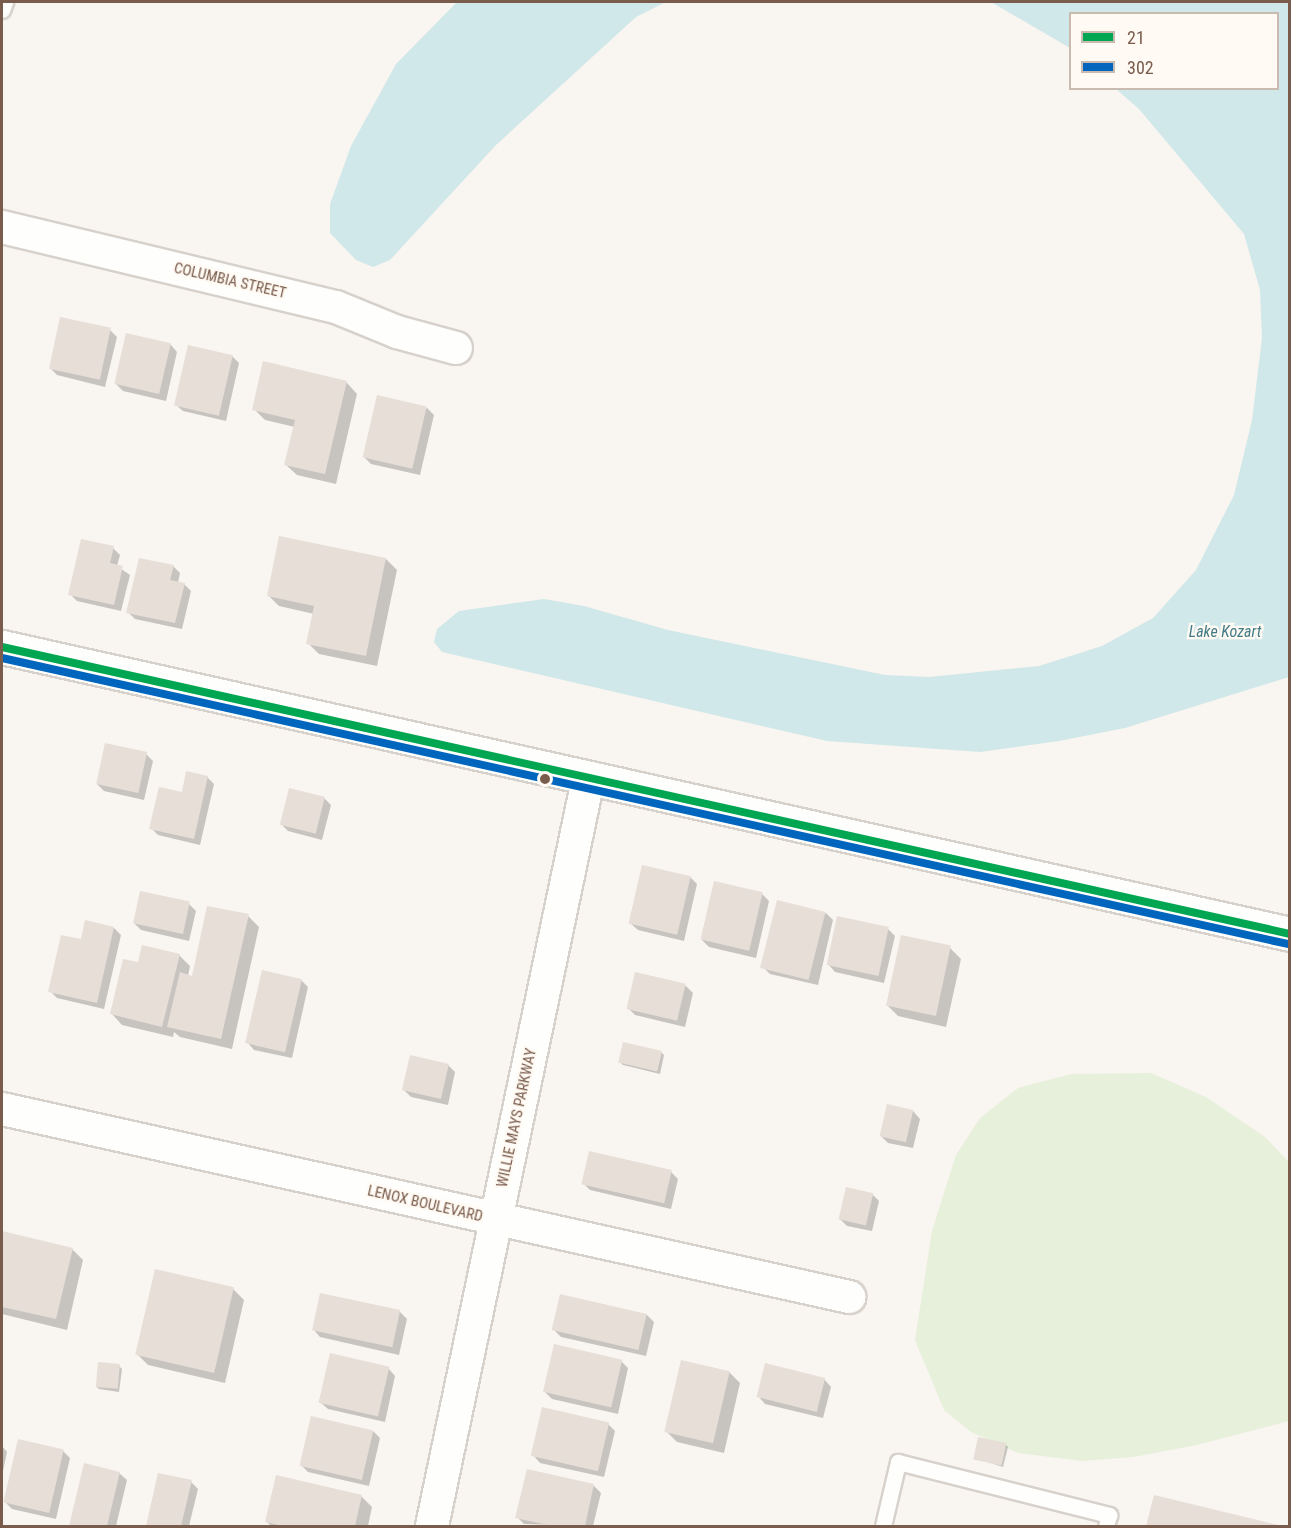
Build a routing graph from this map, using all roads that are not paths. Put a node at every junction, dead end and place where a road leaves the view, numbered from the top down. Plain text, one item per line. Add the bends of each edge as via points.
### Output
1 (5, 2) edge
2 (2, 10) edge
3 (2, 227) edge
4 (456, 348) dead end
5 (2, 647) edge
6 (588, 780) junction
7 (1290, 934) edge
8 (2, 1109) edge
9 (496, 1219) junction
10 (849, 1297) dead end
11 (432, 1527) edge
12 (883, 1527) edge
13 (1106, 1527) edge

1 - 2 lane
3 - 4 street, COLUMBIA STREET via 336,307 397,332
5 - 6 street
6 - 7 street
6 - 9 street, WILLIE MAYS PARKWAY
8 - 9 street, LENOX BOULEVARD
9 - 10 street, LENOX BOULEVARD
9 - 11 street, WILLIE MAYS PARKWAY
12 - 13 lane via 898,1462 1109,1515

